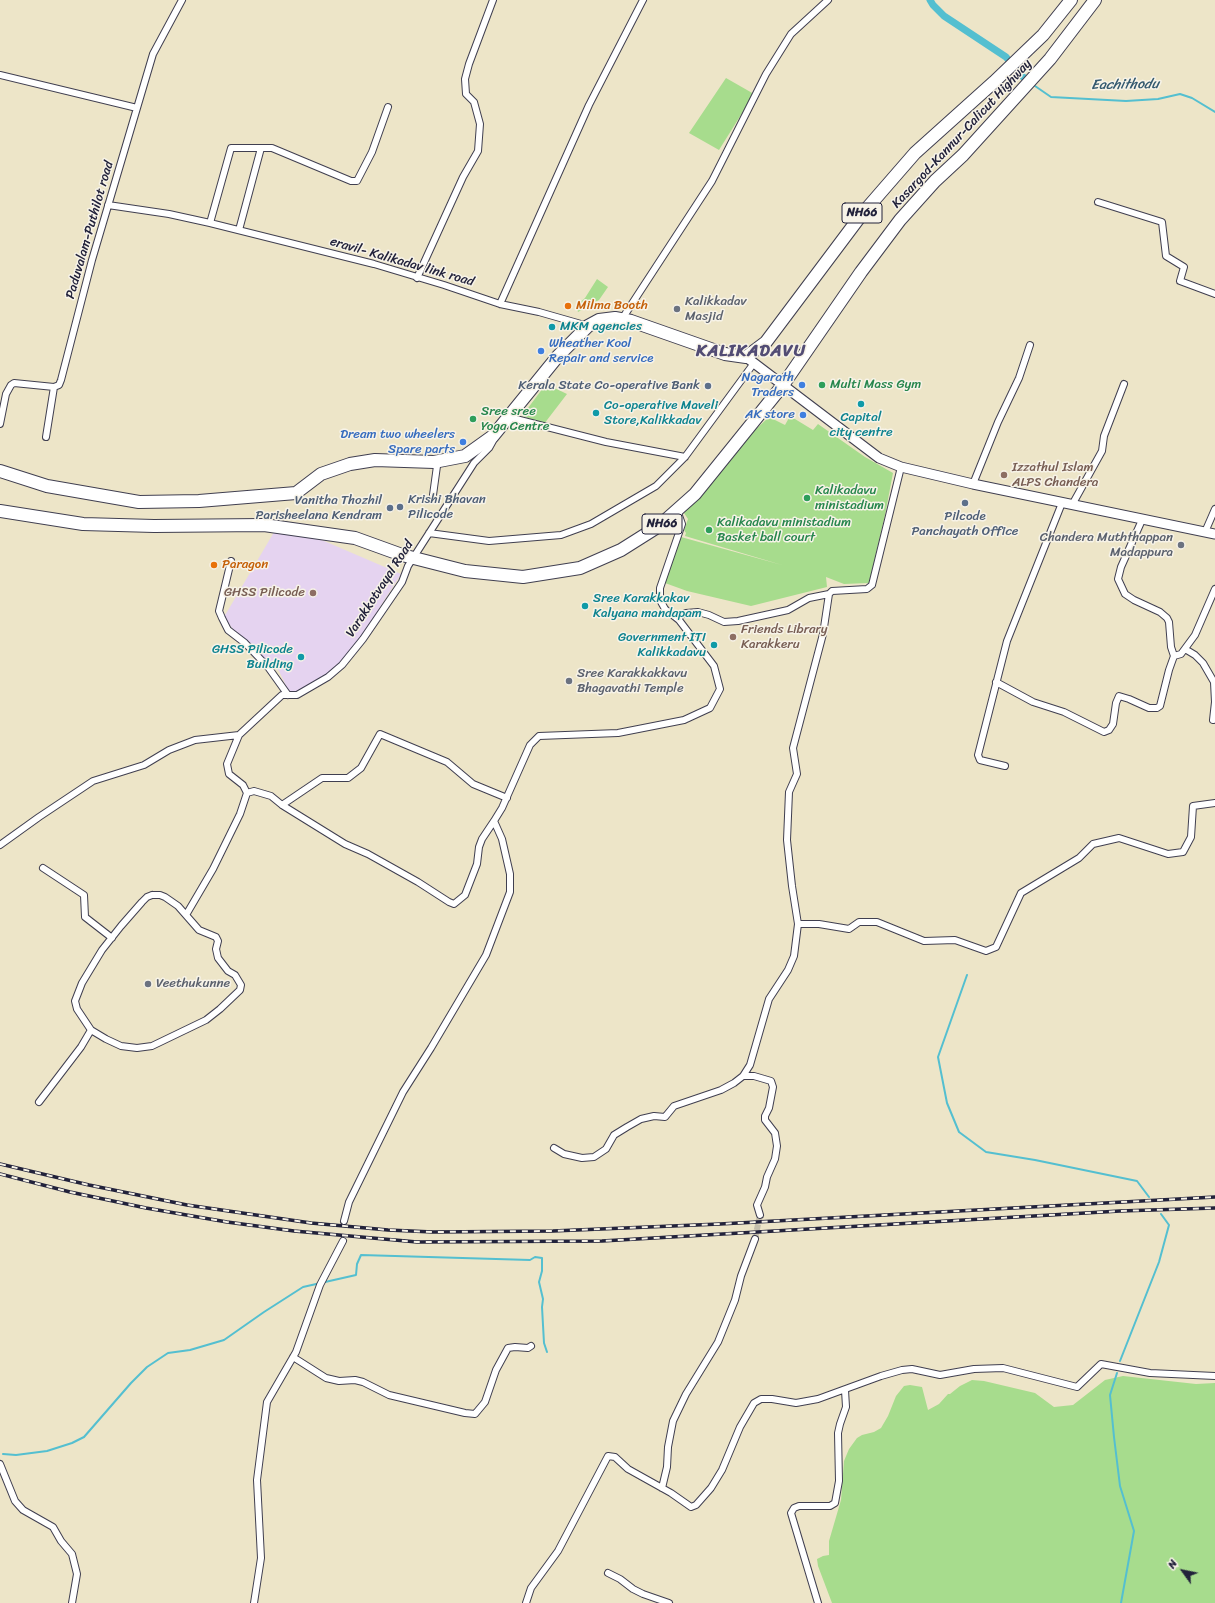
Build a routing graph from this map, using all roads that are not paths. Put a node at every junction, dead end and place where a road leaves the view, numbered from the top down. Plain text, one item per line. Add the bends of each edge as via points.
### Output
1 (182, 0) edge
2 (493, 0) edge
3 (643, 0) edge
4 (828, 0) edge
5 (1070, 0) edge
6 (1095, 0) edge
7 (0, 75) edge
8 (388, 107) dead end
9 (137, 108) junction
10 (262, 148) junction
11 (1098, 202) dead end
12 (108, 205) junction
13 (210, 223) junction
14 (239, 230) junction
15 (417, 278) junction
16 (1215, 294) edge
17 (500, 304) junction
18 (622, 319) junction
19 (588, 326) junction
20 (1030, 345) dead end
21 (750, 360) junction
22 (1124, 384) dead end
23 (783, 385) junction
24 (54, 387) junction
25 (508, 417) junction
26 (0, 424) edge
27 (493, 436) junction
28 (46, 437) dead end
29 (685, 457) junction
30 (434, 462) junction
31 (901, 467) junction
32 (0, 471) edge
33 (973, 484) junction
34 (432, 495) dead end
35 (1062, 503) junction
36 (1072, 505) junction
37 (1215, 509) edge
38 (677, 510) junction
39 (0, 511) edge
40 (1142, 520) junction
41 (1205, 532) junction
42 (430, 533) junction
43 (1215, 534) edge
44 (414, 558) junction
45 (231, 561) dead end
46 (1215, 589) edge
47 (829, 594) junction
48 (679, 620) junction
49 (1185, 649) junction
50 (1174, 656) junction
51 (996, 682) junction
52 (288, 695) junction
53 (1213, 720) dead end
54 (239, 735) junction
55 (1005, 766) dead end
56 (247, 793) junction
57 (507, 798) junction
58 (1215, 804) edge
59 (282, 805) junction
60 (494, 821) junction
61 (0, 845) edge
62 (42, 868) dead end
63 (186, 915) junction
64 (798, 924) junction
65 (112, 938) junction
66 (91, 1030) junction
67 (742, 1076) junction
68 (39, 1102) dead end
69 (554, 1148) dead end
70 (760, 1215) tunnel mouth
71 (344, 1221) dead end
72 (755, 1239) tunnel mouth
73 (343, 1241) dead end
74 (531, 1346) dead end
75 (293, 1357) junction
76 (1215, 1376) edge
77 (844, 1390) junction
78 (0, 1464) edge
79 (662, 1488) junction
80 (608, 1573) dead end
81 (72, 1603) edge
82 (254, 1603) edge
83 (526, 1603) edge
84 (668, 1603) edge
85 (818, 1603) edge

1 - 9 street, Paduvalam-Puthilot road via 153,54
2 - 15 street via 465,79 466,94 474,102 480,124 478,151 463,177
3 - 17 street via 589,105
4 - 18 street via 791,34 766,74 712,181
5 - 21 highway, Kasargod-Kannur-Calicut Highway / NH66 via 1043,35 915,153 862,214
6 - 23 highway, Kasargod-Kannur-Calicut Highway / NH66 via 1050,59 900,220
7 - 9 street
8 - 10 street via 372,152 357,181 351,181 272,148
9 - 12 street, Paduvalam-Puthilot road
10 - 13 street via 231,148
10 - 14 street
11 - 16 street via 1162,222 1166,256 1184,267 1180,281
12 - 13 street, eravil- Kalikadav link road
12 - 24 street, Paduvalam-Puthilot road via 61,380
13 - 14 street, eravil- Kalikadav link road
14 - 15 street, eravil- Kalikadav link road via 374,264
15 - 17 street, eravil- Kalikadav link road
17 - 19 street, eravil- Kalikadav link road
18 - 19 highway via 599,320
18 - 21 highway
19 - 25 highway via 558,356
20 - 33 street via 1019,378
21 - 23 main road
21 - 29 street
22 - 36 street via 1104,436 1102,450
23 - 31 main road via 879,458
23 - 38 highway, Kasargod-Kannur-Calicut Highway / NH66 via 696,494
24 - 26 street via 14,383 11,385 6,394
24 - 28 street
25 - 27 highway
25 - 29 street via 594,439
27 - 30 highway via 465,456
27 - 42 street, Varakkotvayal Road via 489,448 474,463
29 - 42 street via 656,486 591,524 560,535 489,541
30 - 32 highway via 375,460 350,464 321,474 296,493 199,501 139,502 47,486
30 - 34 street via 437,466
31 - 33 main road
31 - 47 street via 872,585 868,589 832,591
33 - 35 main road
35 - 36 main road
35 - 51 street via 1007,641
36 - 40 main road
37 - 41 street
38 - 44 highway, Kasargod-Kannur-Calicut Highway / NH66 via 659,526 621,550 580,568 523,577 465,571
38 - 48 street via 682,524 660,588 660,600
39 - 44 highway, Kasargod-Kannur-Calicut Highway / NH66 via 83,524 264,525 355,538
40 - 41 main road
40 - 50 street via 1118,579 1125,594 1167,618
41 - 43 main road
42 - 44 street, Varakkotvayal Road
44 - 52 street, Varakkotvayal Road via 402,582 342,665 309,688 296,695
45 - 52 street via 219,611 228,630 245,643 268,667
46 - 49 street via 1195,635
47 - 48 street via 809,598 788,610 738,621 724,622 698,612 680,615
47 - 64 street via 810,690 793,748 797,774 789,792 787,840
48 - 57 street via 714,666 720,690 710,708 684,720 618,733 539,736 530,745
49 - 50 street via 1181,654
49 - 53 street via 1203,663 1214,682
50 - 51 street via 1168,670 1160,706 1149,708 1119,696 1113,724 1110,730 1104,732 1064,712 1033,702
51 - 55 street via 978,755 980,760
52 - 54 street, Varakkotvayal Road via 282,696
54 - 56 street via 227,764 229,774 243,785
54 - 61 street via 195,740 169,750 144,765 92,781
56 - 59 street via 261,792
56 - 63 street via 240,814
57 - 59 street via 473,784 447,762 380,734 360,768 348,778 322,778
57 - 60 street
58 - 64 street via 1193,806 1191,837 1183,852 1168,854 1119,838 1093,844 1079,858 1021,893 996,947 986,951 955,940 924,941 877,922 859,922 848,929 819,924
59 - 60 street via 345,844 368,854 454,904 465,895 477,864 482,839
60 - 71 street via 502,839 510,874 510,892 486,955 403,1092 349,1202
62 - 65 street via 84,895 85,917
63 - 65 street via 165,897 152,895 147,897
63 - 66 street via 199,930 216,937 218,958 239,980 242,985 240,990 206,1020 152,1046 121,1046
64 - 67 street via 794,956 788,970 769,998 750,1065
65 - 66 street via 82,983 75,1001 77,1009
66 - 68 street
67 - 69 street via 721,1090 674,1106 665,1118 654,1116 641,1119 614,1135 606,1149 594,1157 582,1158 564,1154
67 - 70 street via 754,1076 771,1081 773,1087 770,1108 765,1120 775,1133 777,1146 775,1159 757,1205
72 - 79 street via 718,1342 686,1394 673,1421
73 - 75 street via 322,1282
74 - 75 street via 508,1348 496,1370 485,1402 475,1414 390,1395 356,1380 339,1381 326,1378
75 - 82 street via 267,1402 257,1480 260,1558
76 - 77 street via 1150,1373 1102,1364 1077,1387 1003,1368 974,1369 940,1375 902,1370
77 - 79 street via 796,1403 761,1399 754,1403 740,1427 722,1470 696,1505 691,1507
77 - 85 street via 846,1407 838,1433 839,1481 834,1504 799,1506 791,1513
78 - 81 street via 15,1502 23,1510 53,1527 60,1541 72,1554 78,1574
79 - 83 street via 628,1469 615,1457 608,1456 558,1551 531,1588
80 - 84 street via 643,1594

